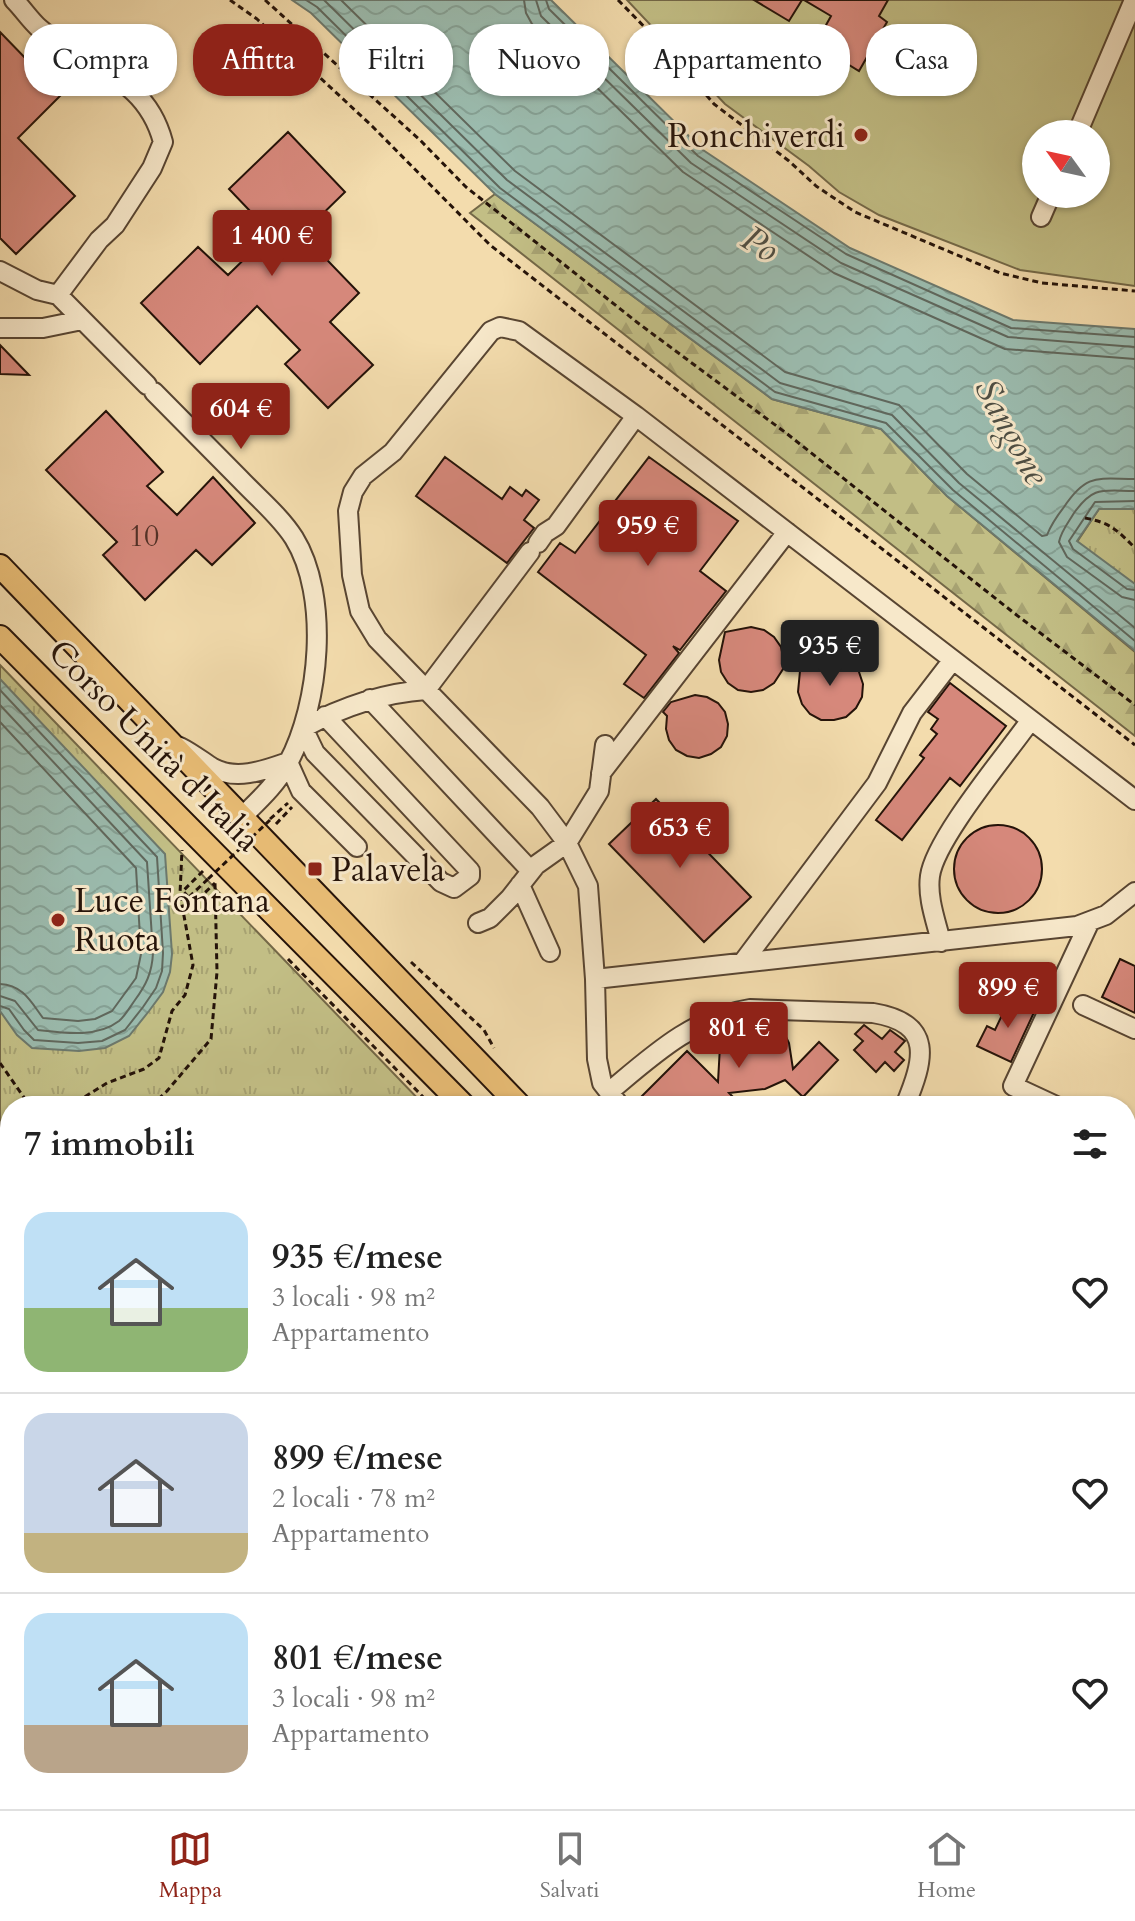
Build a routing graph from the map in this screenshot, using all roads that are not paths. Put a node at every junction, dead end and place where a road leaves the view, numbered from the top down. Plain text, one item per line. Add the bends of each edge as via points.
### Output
1 (14, 0) edge
2 (1134, 0) edge
3 (1083, 120) edge
4 (1045, 208) edge
5 (1041, 217) dead end
6 (0, 271) edge
7 (58, 295) junction
8 (82, 320) junction
9 (0, 328) edge
10 (636, 416) junction
11 (787, 532) junction
12 (0, 566) edge
13 (0, 587) edge
14 (0, 637) edge
15 (952, 661) junction
16 (113, 681) junction
17 (426, 690) junction
18 (370, 699) junction
19 (325, 716) junction
20 (1030, 721) junction
21 (303, 728) junction
22 (167, 739) junction
23 (605, 745) dead end
24 (288, 762) junction
25 (601, 773) junction
26 (1135, 800) edge
27 (241, 818) junction
28 (567, 843) junction
29 (357, 847) dead end
30 (526, 878) junction
31 (1135, 892) edge
32 (1090, 921) junction
33 (478, 923) dead end
34 (941, 942) junction
35 (550, 952) dead end
36 (743, 962) junction
37 (595, 979) junction
38 (1083, 1005) dead end
39 (1135, 1029) edge
40 (454, 1096) edge
41 (510, 1096) edge
42 (612, 1096) edge
43 (617, 1096) edge
44 (908, 1096) edge
45 (1034, 1096) edge

1 - 7 street via 38,27 124,81 150,108 163,142 115,225
2 - 3 street
4 - 5 street
6 - 7 street
7 - 8 street
8 - 9 street via 43,328
8 - 21 street via 294,539 314,603 313,680
10 - 11 street
10 - 17 street
10 - 17 street via 519,331 500,327 483,337 393,452 363,476 348,511 360,611 377,639
11 - 15 street
11 - 25 street
12 - 16 main road, Corso Unità d'Italia
13 - 16 main road, Corso Unità d'Italia
14 - 40 main road, Corso Unità d'Italia
15 - 20 street
15 - 36 street via 912,713 877,783
16 - 22 main road, Corso Unità d'Italia
17 - 18 street
17 - 28 street via 540,807
18 - 19 street
18 - 30 street
19 - 21 street
19 - 21 street via 470,871 461,884 454,888 441,882 315,753
20 - 26 street
20 - 34 street via 933,860 931,904
21 - 24 street
22 - 24 street via 230,774
22 - 27 main road, Corso Unità d'Italia
23 - 25 street
24 - 27 street
24 - 29 street via 301,791
25 - 28 street via 599,791
27 - 41 main road, Corso Unità d'Italia
28 - 30 street
28 - 37 street via 588,886
30 - 33 street via 490,918
30 - 35 street
31 - 32 street
32 - 34 street
32 - 45 street via 1013,1086
34 - 36 street
36 - 37 street
37 - 42 street via 597,1059 602,1083
38 - 39 street
43 - 44 street via 659,1050 684,1033 750,1009 873,1013 904,1022 917,1035 922,1054

